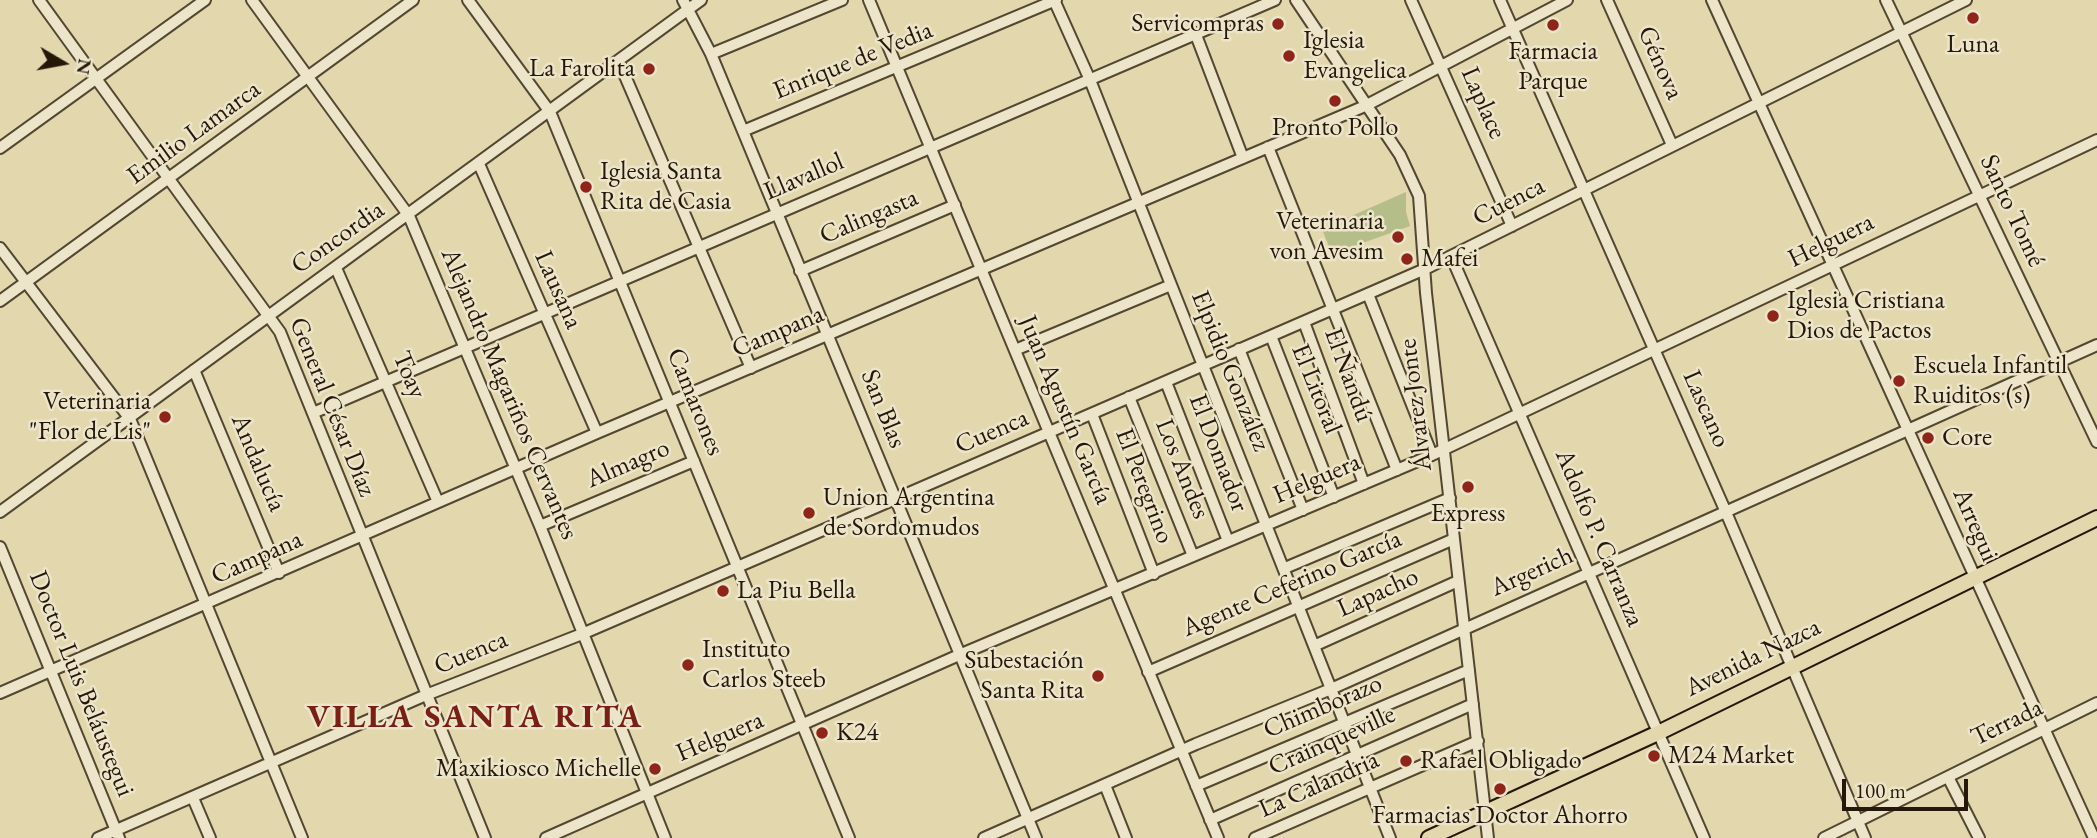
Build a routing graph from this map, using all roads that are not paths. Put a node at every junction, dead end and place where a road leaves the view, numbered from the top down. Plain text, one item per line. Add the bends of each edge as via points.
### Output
1 (39, 0) edge
2 (205, 0) edge
3 (252, 0) edge
4 (413, 0) edge
5 (468, 0) edge
6 (701, 0) edge
7 (842, 0) edge
8 (869, 0) edge
9 (1055, 0) edge
10 (1275, 0) edge
11 (1296, 0) edge
12 (1411, 0) edge
13 (1500, 0) edge
14 (1567, 0) edge
15 (1607, 0) edge
16 (1712, 0) edge
17 (1886, 0) edge
18 (1966, 0) edge
19 (686, 4) edge
20 (1513, 29) junction
21 (1901, 33) junction
22 (1196, 35) junction
23 (711, 54) junction
24 (619, 62) junction
25 (1441, 65) junction
26 (898, 68) junction
27 (310, 77) junction
28 (97, 79) junction
29 (1090, 80) junction
30 (1759, 101) junction
31 (1365, 106) junction
32 (550, 111) junction
33 (743, 131) junction
34 (2097, 140) edge
35 (1672, 145) junction
36 (930, 147) junction
37 (1268, 147) junction
38 (0, 148) edge
39 (1244, 158) junction
40 (479, 164) junction
41 (168, 180) junction
42 (1584, 189) junction
43 (1979, 194) junction
44 (1138, 202) junction
45 (955, 205) junction
46 (776, 214) junction
47 (410, 216) junction
48 (1512, 226) junction
49 (0, 247) edge
50 (698, 247) junction
51 (1451, 256) junction
52 (1832, 267) junction
53 (336, 268) junction
54 (982, 268) junction
55 (1425, 269) junction
56 (800, 271) junction
57 (622, 281) junction
58 (24, 283) junction
59 (1171, 285) junction
60 (1368, 294) junction
61 (0, 301) edge
62 (1334, 309) junction
63 (544, 314) junction
64 (269, 315) junction
65 (1304, 322) junction
66 (828, 335) junction
67 (1271, 336) junction
68 (2097, 345) edge
69 (465, 347) junction
70 (1239, 349) junction
71 (1015, 350) junction
72 (1655, 350) junction
73 (2058, 363) junction
74 (1203, 364) junction
75 (751, 368) junction
76 (194, 370) junction
77 (387, 381) junction
78 (1166, 382) junction
79 (1129, 397) junction
80 (671, 402) junction
81 (313, 413) junction
82 (1520, 413) junction
83 (1092, 414) junction
84 (130, 419) junction
85 (1908, 430) junction
86 (1051, 432) junction
87 (597, 433) junction
88 (2097, 442) edge
89 (1444, 449) junction
90 (1432, 455) junction
91 (694, 461) junction
92 (515, 469) junction
93 (1397, 470) junction
94 (1364, 484) junction
95 (1334, 497) junction
96 (1450, 498) junction
97 (895, 499) junction
98 (438, 502) junction
99 (1303, 510) junction
100 (1726, 510) junction
101 (0, 512) edge
102 (2097, 518) edge
103 (1266, 525) junction
104 (540, 526) junction
105 (360, 536) junction
106 (1454, 539) junction
107 (1228, 541) junction
108 (0, 547) edge
109 (1193, 556) junction
110 (739, 566) junction
111 (1285, 568) junction
112 (1589, 572) junction
113 (279, 573) junction
114 (1154, 574) junction
115 (1974, 578) junction
116 (1458, 581) junction
117 (1116, 591) junction
118 (1299, 604) junction
119 (207, 605) junction
120 (1463, 627) junction
121 (582, 634) junction
122 (1316, 645) junction
123 (959, 655) junction
124 (1792, 667) junction
125 (1469, 670) junction
126 (51, 671) junction
127 (1148, 671) junction
128 (1331, 689) junction
129 (0, 693) edge
130 (426, 695) junction
131 (2097, 703) edge
132 (1473, 704) junction
133 (1344, 722) junction
134 (803, 726) junction
135 (2043, 730) junction
136 (1658, 733) junction
137 (1478, 741) junction
138 (1181, 751) junction
139 (1355, 755) junction
140 (272, 762) junction
141 (1948, 777) junction
142 (1105, 785) junction
143 (1196, 786) junction
144 (1369, 788) junction
145 (646, 794) junction
146 (193, 797) junction
147 (1486, 814) junction
148 (1028, 818) junction
149 (1210, 820) junction
150 (1858, 821) junction
151 (118, 834) edge
152 (98, 838) edge
153 (209, 838) edge
154 (302, 838) edge
155 (485, 838) edge
156 (546, 838) edge
157 (665, 838) edge
158 (849, 838) edge
159 (984, 838) edge
160 (1036, 838) edge
161 (1126, 838) edge
162 (1218, 838) edge
163 (1255, 838) edge
164 (1390, 838) edge
165 (1429, 838) edge
166 (1488, 838) edge
167 (1704, 838) edge
168 (1824, 838) edge
169 (1866, 838) edge
170 (1979, 838) edge
171 (2094, 838) edge

1 - 28 street, General César Díaz
2 - 28 street
3 - 27 street, Alejandro Magariños Cervantes
4 - 27 street, Emilio Lamarca
5 - 32 street, Camarones
6 - 19 street, Concordia
7 - 23 street
8 - 26 street, Juan Agustín García
9 - 26 street, Enrique de Vedia
9 - 29 street, Elpidio González
10 - 22 street, Llavallol
11 - 31 street, Álvarez Jonte
12 - 25 street, Laplace
13 - 20 street, Lascano
14 - 20 street, Campana
15 - 35 street, Génova
16 - 30 street, Arregui
17 - 21 street, Santo Tomé
18 - 21 street, Cuenca
19 - 23 street, San Blas
19 - 24 street, Concordia
20 - 25 street, Campana
20 - 42 street, Lascano
21 - 30 street, Cuenca
21 - 43 street, Santo Tomé
22 - 29 street, Llavallol
22 - 39 street
23 - 33 street, San Blas
24 - 32 street, Concordia
24 - 50 street
25 - 31 street, Campana
25 - 48 street, Laplace
26 - 33 street, Enrique de Vedia
26 - 36 street, Juan Agustín García
27 - 41 street, Emilio Lamarca
27 - 47 street, Alejandro Magariños Cervantes
28 - 38 street
28 - 41 street, General César Díaz
29 - 36 street, Llavallol
29 - 44 street, Elpidio González
30 - 35 street, Cuenca
30 - 52 street, Arregui
31 - 37 street, Campana
31 - 55 street, Álvarez Jonte via 1417,187
32 - 40 street, Concordia
32 - 57 street, Camarones
33 - 46 street, San Blas
34 - 43 street, Helguera
35 - 42 street, Cuenca
36 - 45 street, Juan Agustín García
36 - 46 street, Llavallol
37 - 39 street, Campana
37 - 62 street
39 - 44 street, Campana
40 - 47 street, Concordia
40 - 63 street, Lausana
41 - 58 street, Emilio Lamarca
41 - 64 street, General César Díaz
42 - 48 street, Cuenca
42 - 72 street, Lascano
43 - 52 street, Helguera
43 - 73 street, Santo Tomé
44 - 54 street, Campana
44 - 59 street, Elpidio González
45 - 54 street, Juan Agustín García
45 - 56 street, Calingasta
46 - 50 street, Llavallol
46 - 56 street, San Blas
47 - 53 street, Concordia
47 - 69 street, Alejandro Magariños Cervantes
48 - 51 street, Cuenca
49 - 58 street
50 - 57 street, Llavallol
50 - 75 street
51 - 55 street, Cuenca
51 - 82 street, Adolfo P. Carranza
52 - 72 street, Helguera
52 - 85 street, Arregui
53 - 64 street, Concordia
53 - 77 street, Toay
54 - 66 street, Campana
54 - 71 street, Juan Agustín García
55 - 60 street, Cuenca
55 - 89 street, Álvarez Jonte
56 - 66 street, San Blas
57 - 63 street, Llavallol
57 - 80 street, Camarones
58 - 61 street, Emilio Lamarca
58 - 84 street
59 - 71 street
59 - 74 street, Elpidio González
60 - 62 street, Cuenca
60 - 90 street
62 - 65 street, Cuenca
62 - 93 street
63 - 69 street, Llavallol
63 - 87 street, Lausana
64 - 76 street, Concordia
64 - 81 street, General César Díaz
65 - 67 street, Cuenca
65 - 94 street, El Ñandú
66 - 75 street, Campana
66 - 97 street, San Blas
67 - 70 street, Cuenca
67 - 95 street, El Litoral
68 - 73 street, Argerich
69 - 77 street, Llavallol
69 - 92 street, Alejandro Magariños Cervantes
70 - 74 street, Cuenca
70 - 99 street
71 - 86 street, Juan Agustín García
72 - 82 street, Helguera
72 - 100 street, Lascano
73 - 85 street, Argerich
73 - 88 street, Santo Tomé
74 - 78 street, Cuenca
74 - 103 street, Elpidio González
75 - 80 street, Campana
76 - 84 street, Concordia
76 - 113 street, Andalucía
77 - 81 street, Llavallol
77 - 98 street, Toay
78 - 79 street, Cuenca
78 - 107 street, El Domador
79 - 83 street, Cuenca
79 - 109 street, Los Andes
80 - 87 street, Campana
80 - 91 street, Camarones
81 - 105 street, General César Díaz
82 - 89 street, Helguera
82 - 112 street, Adolfo P. Carranza
83 - 86 street, Cuenca
83 - 114 street, El Peregrino
84 - 101 street, Concordia
84 - 119 street
85 - 100 street, Argerich
85 - 115 street, Arregui
86 - 97 street, Cuenca
86 - 117 street, Juan Agustín García
87 - 92 street, Campana
89 - 90 street, Helguera
89 - 96 street, Álvarez Jonte
90 - 93 street, Helguera
91 - 104 street, Almagro
91 - 110 street, Camarones
92 - 98 street, Campana
92 - 104 street, Alejandro Magariños Cervantes
93 - 94 street, Helguera
94 - 95 street, Helguera
95 - 99 street, Helguera
96 - 106 street, Álvarez Jonte
96 - 111 street
97 - 110 street, Cuenca
97 - 123 street, San Blas
98 - 105 street, Campana
99 - 103 street, Helguera
100 - 112 street, Argerich
100 - 124 street, Lascano
102 - 115 main road, Avenida Nazca
103 - 107 street, Helguera
103 - 111 street, Elpidio González
104 - 121 street, Alejandro Magariños Cervantes
105 - 113 street, Campana
105 - 130 street, General César Díaz
106 - 116 street, Álvarez Jonte
106 - 118 street, Agente Ceferino García
107 - 109 street, Helguera
108 - 126 street, Doctor Luis Beláustegui
109 - 114 street, Helguera
110 - 121 street, Cuenca
110 - 134 street, Camarones
111 - 118 street, Elpidio González
112 - 120 street, Argerich
112 - 136 street, Adolfo P. Carranza
113 - 119 street, Campana
114 - 117 street, Helguera
115 - 124 main road, Avenida Nazca
115 - 135 street, Arregui
116 - 120 street, Álvarez Jonte
116 - 122 street, Lapacho
117 - 123 street, Helguera
117 - 127 street, Juan Agustín García
118 - 122 street, Elpidio González
118 - 127 street, Agente Ceferino García
119 - 126 street, Campana
119 - 140 street
120 - 125 street, Álvarez Jonte
120 - 128 street, Argerich
121 - 130 street, Cuenca
121 - 145 street, Alejandro Magariños Cervantes
122 - 128 street, Elpidio González
123 - 134 street, Helguera
123 - 148 street, San Blas
124 - 136 main road, Avenida Nazca
124 - 150 street, Lascano
125 - 132 street, Álvarez Jonte
125 - 133 street, Chimborazo
126 - 129 street, Campana
126 - 151 street, Doctor Luis Beláustegui
127 - 138 street, Juan Agustín García
128 - 133 street, Elpidio González
128 - 138 street, Argerich
130 - 140 street, Cuenca
130 - 155 street, General César Díaz
131 - 135 street, Terrada
132 - 137 street, Álvarez Jonte
132 - 139 street, Crainqueville
133 - 139 street, Elpidio González
133 - 143 street, Chimborazo
134 - 145 street, Helguera
134 - 158 street, Camarones
135 - 141 street, Terrada
135 - 171 street, Arregui
136 - 147 main road, Avenida Nazca
136 - 167 street, Adolfo P. Carranza
137 - 144 street, La Calandria
137 - 147 street, Álvarez Jonte
138 - 142 street, Argerich
138 - 143 street, Juan Agustín García
139 - 144 street, Elpidio González
139 - 149 street, Crainqueville
140 - 146 street, Cuenca
140 - 154 street
141 - 150 street, Terrada
141 - 170 street
142 - 148 street, Argerich
142 - 161 street
143 - 149 street, Juan Agustín García
144 - 163 street, La Calandria
144 - 164 street, Elpidio González
145 - 156 street, Helguera
145 - 157 street, Alejandro Magariños Cervantes
146 - 151 street, Cuenca
146 - 153 street
147 - 165 main road, Avenida Nazca
147 - 166 street, Álvarez Jonte
148 - 159 street, Argerich
148 - 160 street, San Blas
149 - 162 street, Juan Agustín García
150 - 168 street, Terrada
150 - 169 street, Lascano
151 - 152 street, Cuenca

